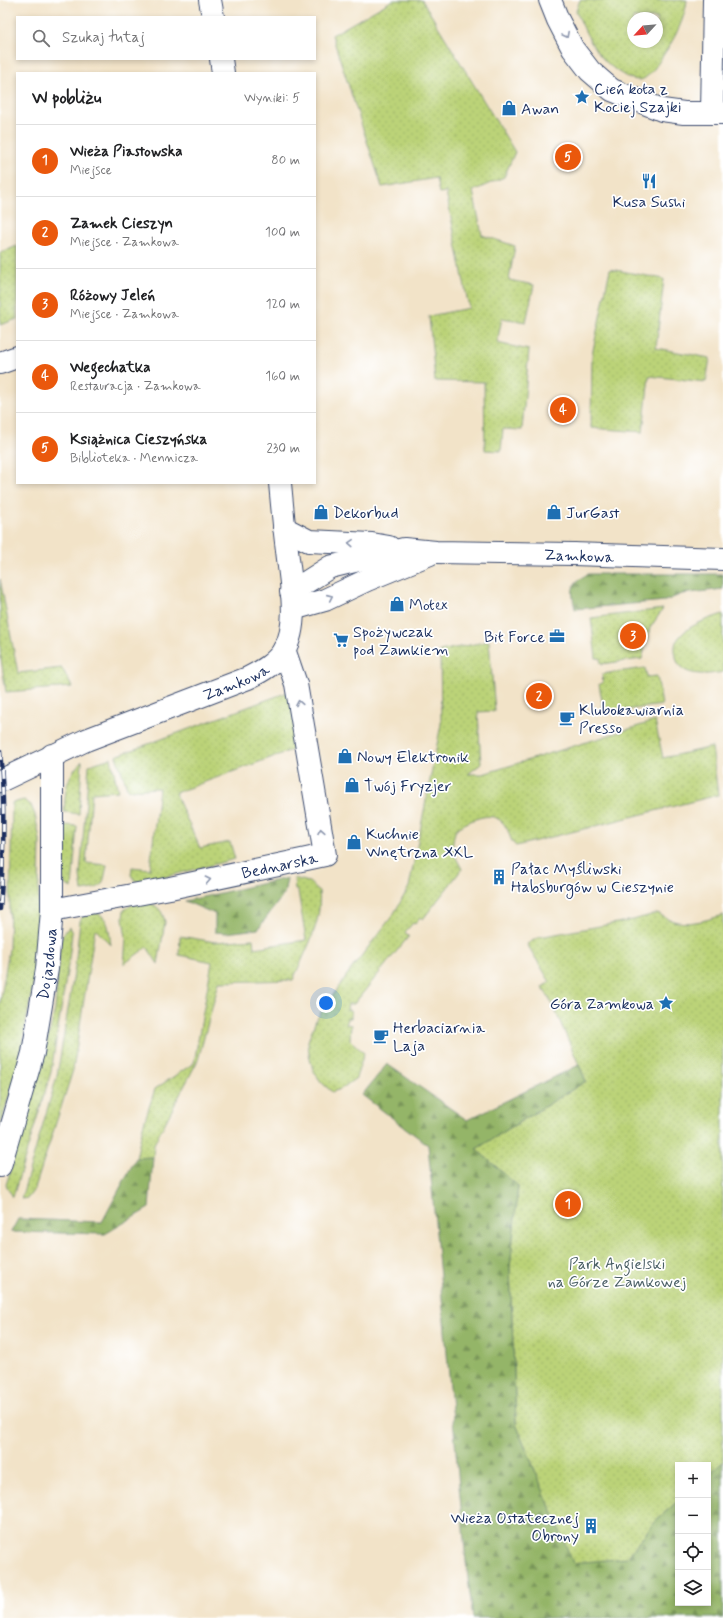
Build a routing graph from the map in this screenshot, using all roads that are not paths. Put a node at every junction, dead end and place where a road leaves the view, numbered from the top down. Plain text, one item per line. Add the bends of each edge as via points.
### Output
1 (210, 0) edge
2 (550, 0) edge
3 (714, 0) edge
4 (214, 16) edge
5 (221, 60) edge
6 (223, 72) edge
7 (718, 113) edge
8 (16, 357) edge
9 (0, 363) edge
10 (280, 484) edge
11 (284, 528) junction
12 (404, 549) junction
13 (436, 552) junction
14 (723, 559) edge
15 (292, 600) junction
16 (284, 649) junction
17 (52, 755) junction
18 (0, 781) edge
19 (52, 910) junction
20 (0, 1166) edge

1 - 4 street
2 -> 7 street via 573,49 590,71 612,90 662,110
3 - 7 street
5 - 6 street
8 - 9 street
10 - 11 street
12 -> 11 street, Zamkowa via 372,544 309,541
11 - 15 street
12 - 13 street, Zamkowa
12 - 15 street, Zamkowa via 330,566
13 - 14 street, Zamkowa
15 -> 13 street, Zamkowa via 325,600
15 - 16 street, Zamkowa via 290,634
16 - 17 street, Zamkowa via 265,669 248,678
19 -> 16 street, Bednarska via 325,855 296,684
17 - 18 street, Zamkowa
17 - 19 street, Dojazdowa
19 - 20 street, Dojazdowa via 47,969 33,1053

